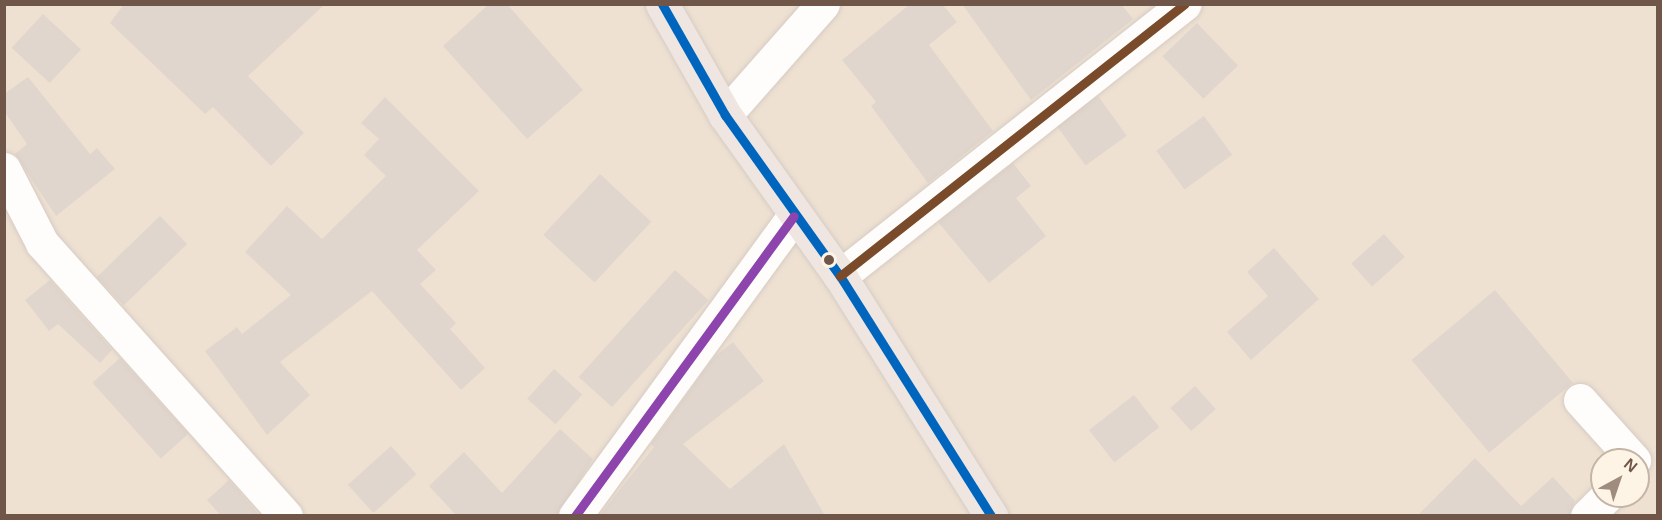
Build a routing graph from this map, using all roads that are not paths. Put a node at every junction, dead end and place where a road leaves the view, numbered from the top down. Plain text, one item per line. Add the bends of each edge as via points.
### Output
1 (662, 4) edge
2 (823, 4) edge
3 (1184, 4) edge
4 (725, 115) junction
5 (4, 169) edge
6 (794, 216) junction
7 (840, 276) junction
8 (1580, 400) dead end
9 (1628, 448) edge
10 (286, 516) edge
11 (575, 516) edge
12 (991, 516) edge

1 - 4 highway
2 - 4 street
3 - 7 street
4 - 6 highway
5 - 10 street via 42,243
6 - 7 highway
6 - 11 street
7 - 12 highway
8 - 9 street

